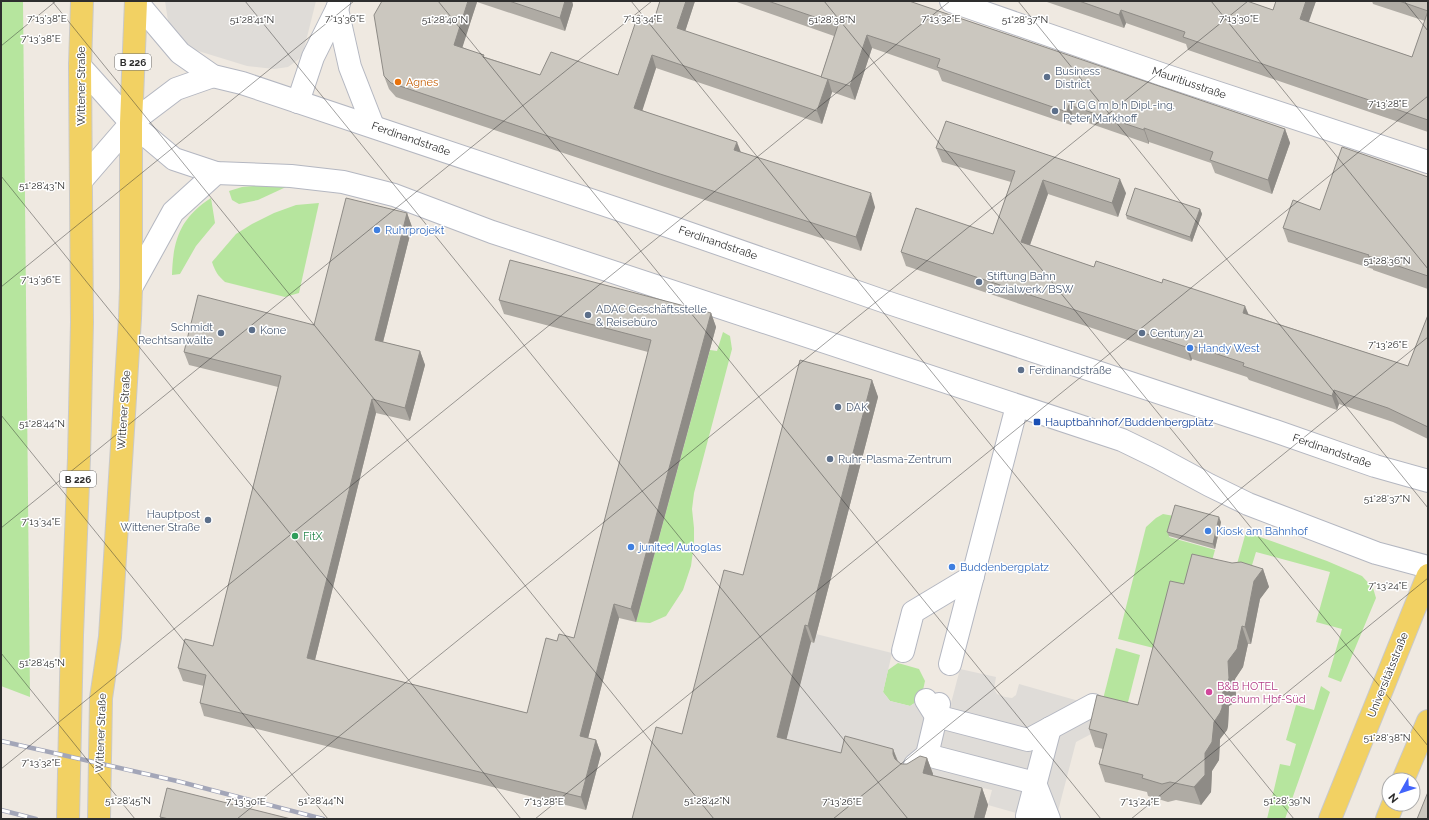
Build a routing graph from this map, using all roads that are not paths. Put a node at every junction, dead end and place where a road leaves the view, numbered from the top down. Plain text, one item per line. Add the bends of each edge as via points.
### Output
1 (82, 1) edge
2 (136, 1) edge
3 (951, 1) edge
4 (338, 5) edge
5 (80, 66) junction
6 (213, 76) junction
7 (298, 102) junction
8 (130, 123) junction
9 (373, 126) junction
10 (1428, 162) edge
11 (216, 173) junction
12 (81, 181) junction
13 (131, 288) junction
14 (1017, 406) junction
15 (1428, 481) edge
16 (1428, 567) edge
17 (1428, 575) edge
18 (973, 576) junction
19 (903, 651) dead end
20 (950, 664) dead end
21 (1093, 705) edge
22 (1428, 721) edge
23 (1050, 728) junction
24 (1406, 772) edge
25 (1035, 783) junction
26 (1027, 816) dead end
27 (68, 819) edge
28 (99, 819) edge
29 (1049, 819) edge
30 (1330, 819) edge

1 - 5 main road, Wittener Straße / B 226
2 - 6 street, Ferdinandstraße via 180,53
2 - 8 main road, Wittener Straße / B 226
3 - 10 street, Mauritiusstraße
4 - 7 street via 313,57
4 - 9 street via 350,67
5 - 8 street
5 - 12 main road, Wittener Straße / B 226
6 - 7 street, Ferdinandstraße via 242,82
6 - 8 street via 176,89
7 - 9 street, Ferdinandstraße
8 - 11 street via 174,160
8 - 12 street
8 - 13 main road, Wittener Straße / B 226
9 - 15 street, Ferdinandstraße via 883,302 1275,430 1374,466
11 - 13 street via 173,212
11 - 14 street via 291,176 342,182 394,195 492,232
12 - 27 main road, Wittener Straße / B 226 via 82,322
13 - 28 main road, Wittener Straße / B 226 via 110,637 101,698
14 - 16 street via 1122,440 1248,504 1376,553
14 - 18 street
17 - 30 main road, Universitätsstraße
18 - 19 street via 913,612
18 - 20 street
21 - 23 street
22 - 24 main road
23 - 25 street
23 - 25 street via 1028,740 934,707 919,761
25 - 26 street
25 - 29 street

